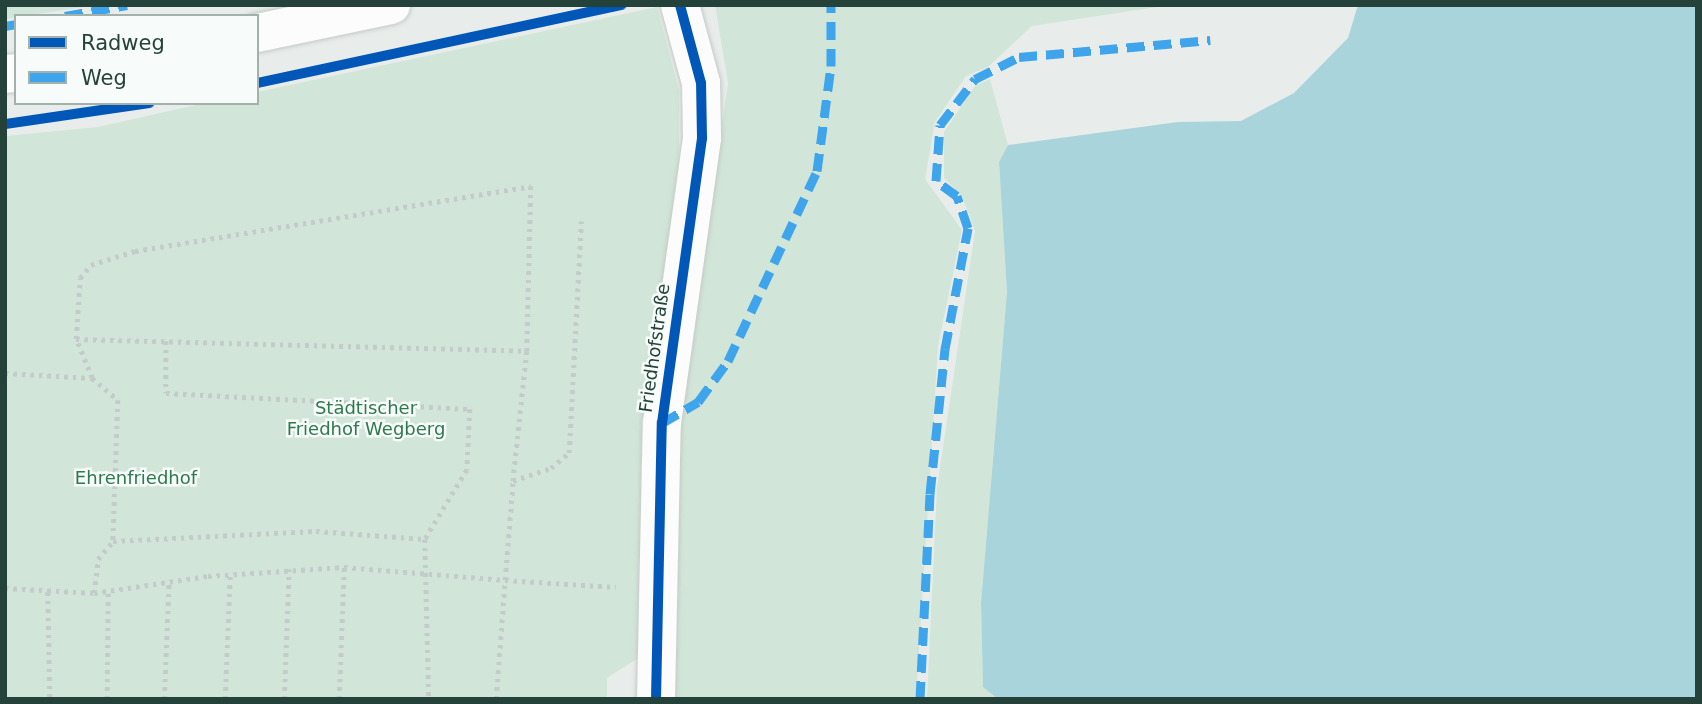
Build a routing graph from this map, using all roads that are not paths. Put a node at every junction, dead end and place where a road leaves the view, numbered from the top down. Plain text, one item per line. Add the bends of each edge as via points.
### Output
1 (391, 5) edge
2 (680, 5) edge
3 (259, 33) edge
4 (656, 699) edge

1 - 3 street
2 - 4 street, Friedhofstraße via 701,83 701,159 662,423

